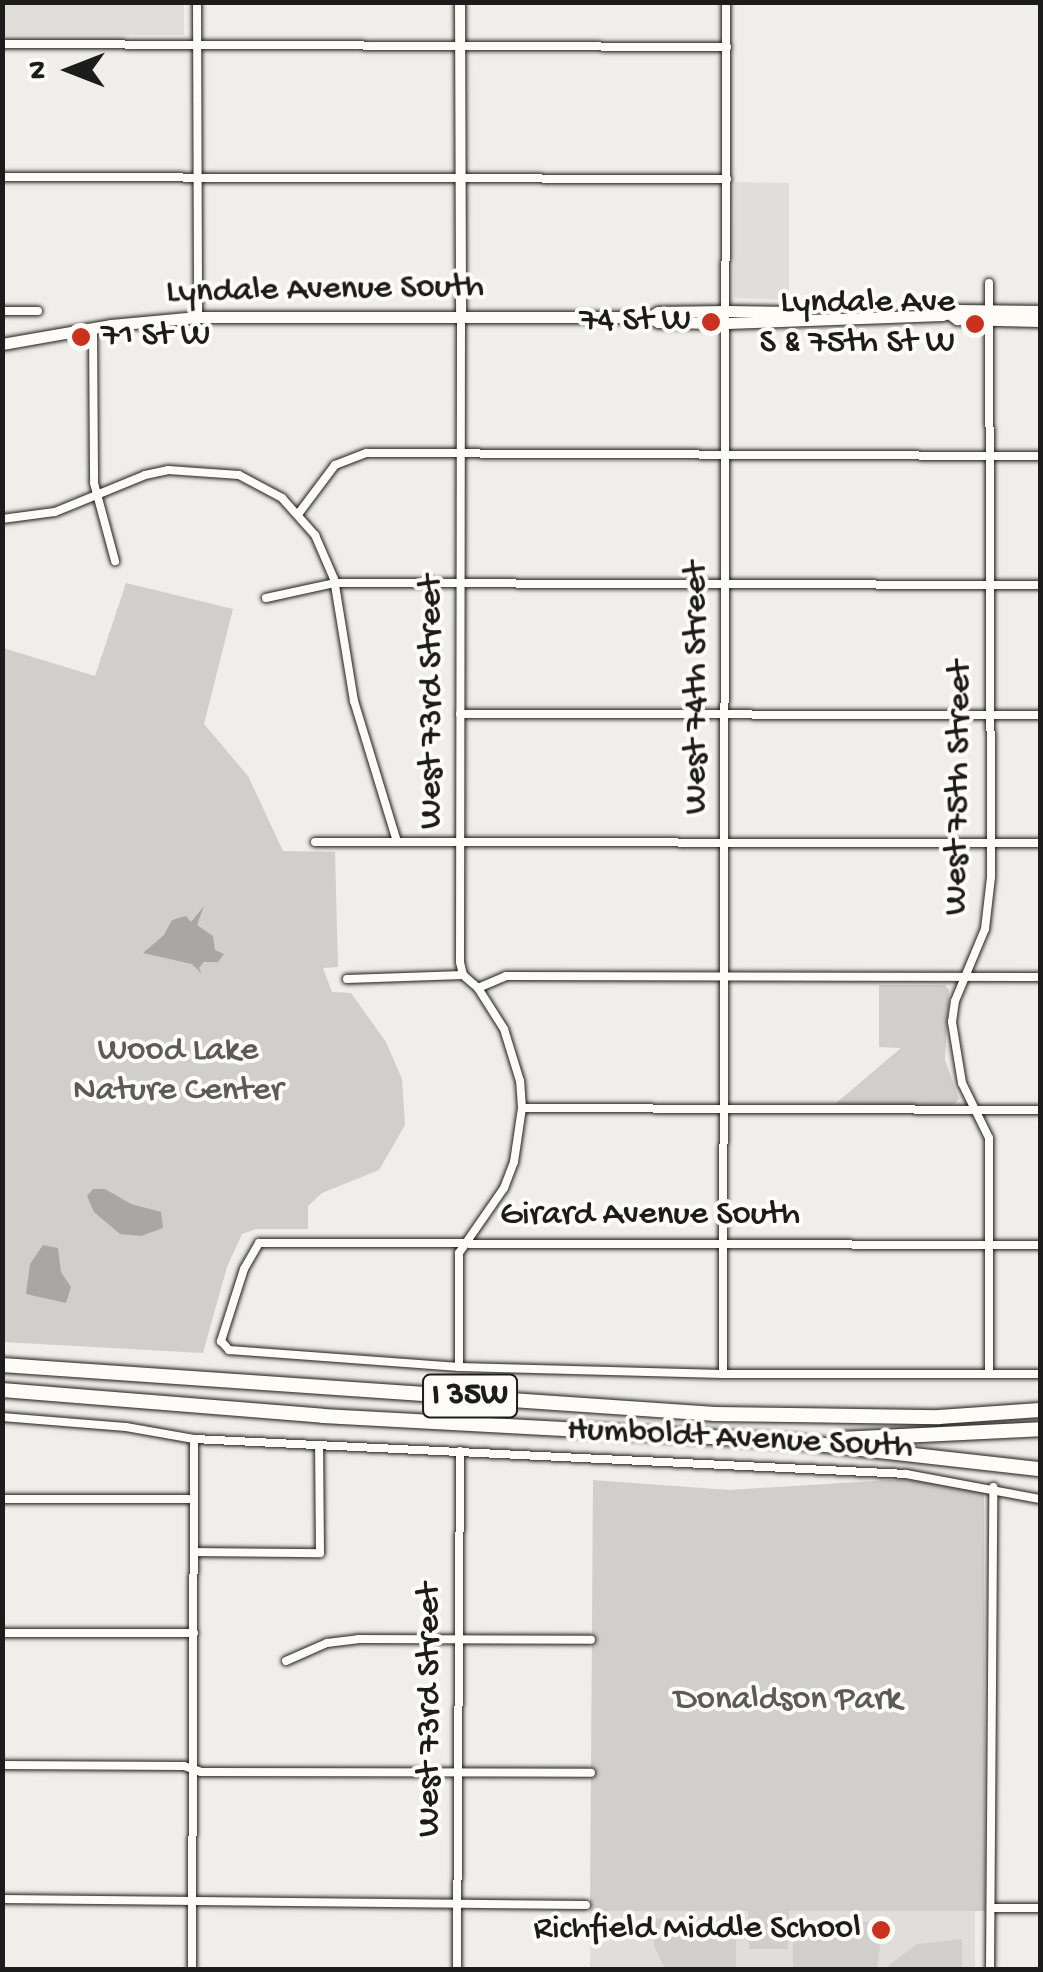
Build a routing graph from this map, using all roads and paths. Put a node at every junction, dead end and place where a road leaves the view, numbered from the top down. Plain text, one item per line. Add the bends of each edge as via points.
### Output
1 (197, 2) edge
2 (460, 2) edge
3 (726, 2) edge
4 (2, 44) edge
5 (197, 44) junction
6 (462, 46) junction
7 (727, 47) junction
8 (2, 177) edge
9 (197, 178) junction
10 (461, 178) junction
11 (727, 180) junction
12 (990, 283) dead end
13 (38, 311) dead end
14 (1040, 311) edge
15 (2, 312) edge
16 (989, 315) junction
17 (198, 316) junction
18 (461, 317) junction
19 (727, 317) junction
20 (1040, 321) edge
21 (93, 328) junction
22 (2, 344) edge
23 (461, 454) junction
24 (727, 456) junction
25 (990, 456) junction
26 (1040, 456) edge
27 (98, 495) junction
28 (299, 513) junction
29 (2, 519) edge
30 (114, 561) dead end
31 (335, 582) junction
32 (460, 583) junction
33 (726, 585) junction
34 (990, 585) junction
35 (1040, 585) edge
36 (266, 598) dead end
37 (460, 714) junction
38 (726, 714) junction
39 (991, 714) junction
40 (1040, 715) edge
41 (315, 842) dead end
42 (397, 842) junction
43 (460, 842) junction
44 (726, 842) junction
45 (991, 843) junction
46 (1040, 844) edge
47 (463, 975) junction
48 (726, 975) junction
49 (966, 976) junction
50 (1040, 977) edge
51 (347, 978) dead end
52 (478, 988) junction
53 (522, 1108) junction
54 (725, 1108) junction
55 (976, 1109) junction
56 (1040, 1110) edge
57 (466, 1242) junction
58 (724, 1244) junction
59 (988, 1245) junction
60 (1040, 1245) edge
61 (224, 1348) joint
62 (2, 1364) edge
63 (460, 1368) junction
64 (723, 1374) junction
65 (989, 1374) junction
66 (1040, 1374) edge
67 (2, 1390) edge
68 (1040, 1400) edge
69 (1040, 1410) edge
70 (938, 1417) junction
71 (2, 1418) edge
72 (1040, 1429) edge
73 (194, 1439) junction
74 (789, 1441) junction
75 (319, 1445) junction
76 (460, 1451) junction
77 (1040, 1469) edge
78 (993, 1487) junction
79 (2, 1499) edge
80 (194, 1499) junction
81 (1040, 1500) edge
82 (194, 1552) junction
83 (2, 1633) edge
84 (194, 1634) junction
85 (458, 1639) junction
86 (591, 1640) dead end
87 (286, 1660) dead end
88 (2, 1765) edge
89 (193, 1769) junction
90 (458, 1772) junction
91 (591, 1773) dead end
92 (2, 1899) edge
93 (192, 1900) junction
94 (458, 1904) junction
95 (586, 1906) dead end
96 (992, 1908) junction
97 (1040, 1908) edge
98 (192, 1970) edge
99 (457, 1970) edge
100 (990, 1970) edge

1 - 5 street
2 - 6 street, West 73rd Street
3 - 7 street, West 74th Street
4 - 5 street
5 - 6 street
5 - 9 street
6 - 7 street
6 - 10 street, West 73rd Street
7 - 11 street, West 74th Street
8 - 9 street
9 - 10 street
9 - 17 street
10 - 11 street
10 - 18 street, West 73rd Street
11 - 19 street, West 74th Street
12 - 16 street, West 75th Street
13 - 15 street
14 - 16 main road, Lyndale Avenue South
16 - 19 main road, Lyndale Avenue South via 792,322
16 - 20 main road, Lyndale Avenue South
16 - 25 street, West 75th Street
17 - 18 main road, Lyndale Avenue South
17 - 21 main road, Lyndale Avenue South
18 - 19 main road, Lyndale Avenue South
18 - 23 street, West 73rd Street
19 - 24 street, West 74th Street
21 - 22 main road, Lyndale Avenue South
21 - 27 street
23 - 24 street
23 - 28 street via 344,458
23 - 32 street, West 73rd Street
24 - 25 street
24 - 33 street, West 74th Street
25 - 26 street
25 - 34 street, West 75th Street
27 - 28 street via 145,474 216,470 261,484
27 - 29 street via 55,512
27 - 30 street
28 - 31 street
31 - 32 street
31 - 36 street
31 - 42 street via 354,701
32 - 33 street
32 - 37 street, West 73rd Street
33 - 34 street
33 - 38 street, West 74th Street
34 - 35 street
34 - 39 street, West 75th Street
37 - 38 street
37 - 43 street, West 73rd Street
38 - 39 street
38 - 44 street, West 74th Street
39 - 40 street
39 - 45 street, West 75th Street
41 - 42 street
42 - 43 street
43 - 44 street
43 - 47 street, West 73rd Street
44 - 45 street
44 - 48 street, West 74th Street
45 - 46 street
45 - 49 street, West 75th Street via 985,929
47 - 51 street
47 - 52 street
48 - 49 street
48 - 52 street via 506,976
48 - 54 street, West 74th Street
49 - 50 street
49 - 55 street, West 75th Street via 955,1001 953,1042
52 - 53 street via 514,1054
53 - 54 street
53 - 57 street via 504,1188
54 - 55 street
54 - 58 street, West 74th Street
55 - 56 street
55 - 59 street, West 75th Street via 990,1152
57 - 58 street, Girard Avenue South
57 - 61 street, Girard Avenue South via 259,1243 244,1269
57 - 63 street via 459,1253
58 - 59 street, Girard Avenue South
58 - 64 street, West 74th Street
59 - 60 street, Girard Avenue South
59 - 65 street, West 75th Street
61 - 63 street, Humboldt Avenue South
62 - 70 highway, I 35W via 715,1414
63 - 64 street, Humboldt Avenue South
64 - 65 street, Humboldt Avenue South
65 - 66 street, Humboldt Avenue South
67 - 74 highway, I 35W via 323,1416
68 - 70 highway
69 - 70 highway, I 35W
71 - 73 street, Humboldt Avenue South
72 - 74 highway, I 35W
73 - 75 street, Humboldt Avenue South
73 - 80 street
74 - 77 highway
75 - 76 street, Humboldt Avenue South
75 - 82 street via 320,1553
76 - 78 street, Humboldt Avenue South via 906,1474
76 - 85 street, West 73rd Street
78 - 81 street, Humboldt Avenue South
78 - 96 street
79 - 80 street
80 - 82 street
82 - 84 street
83 - 84 street
84 - 89 street
85 - 86 street
85 - 87 street via 341,1640
85 - 90 street, West 73rd Street
88 - 89 street
89 - 90 street
89 - 93 street
90 - 91 street
90 - 94 street, West 73rd Street
92 - 93 street
93 - 94 street
93 - 98 street
94 - 95 street
94 - 99 street, West 73rd Street
96 - 97 street
96 - 100 street

